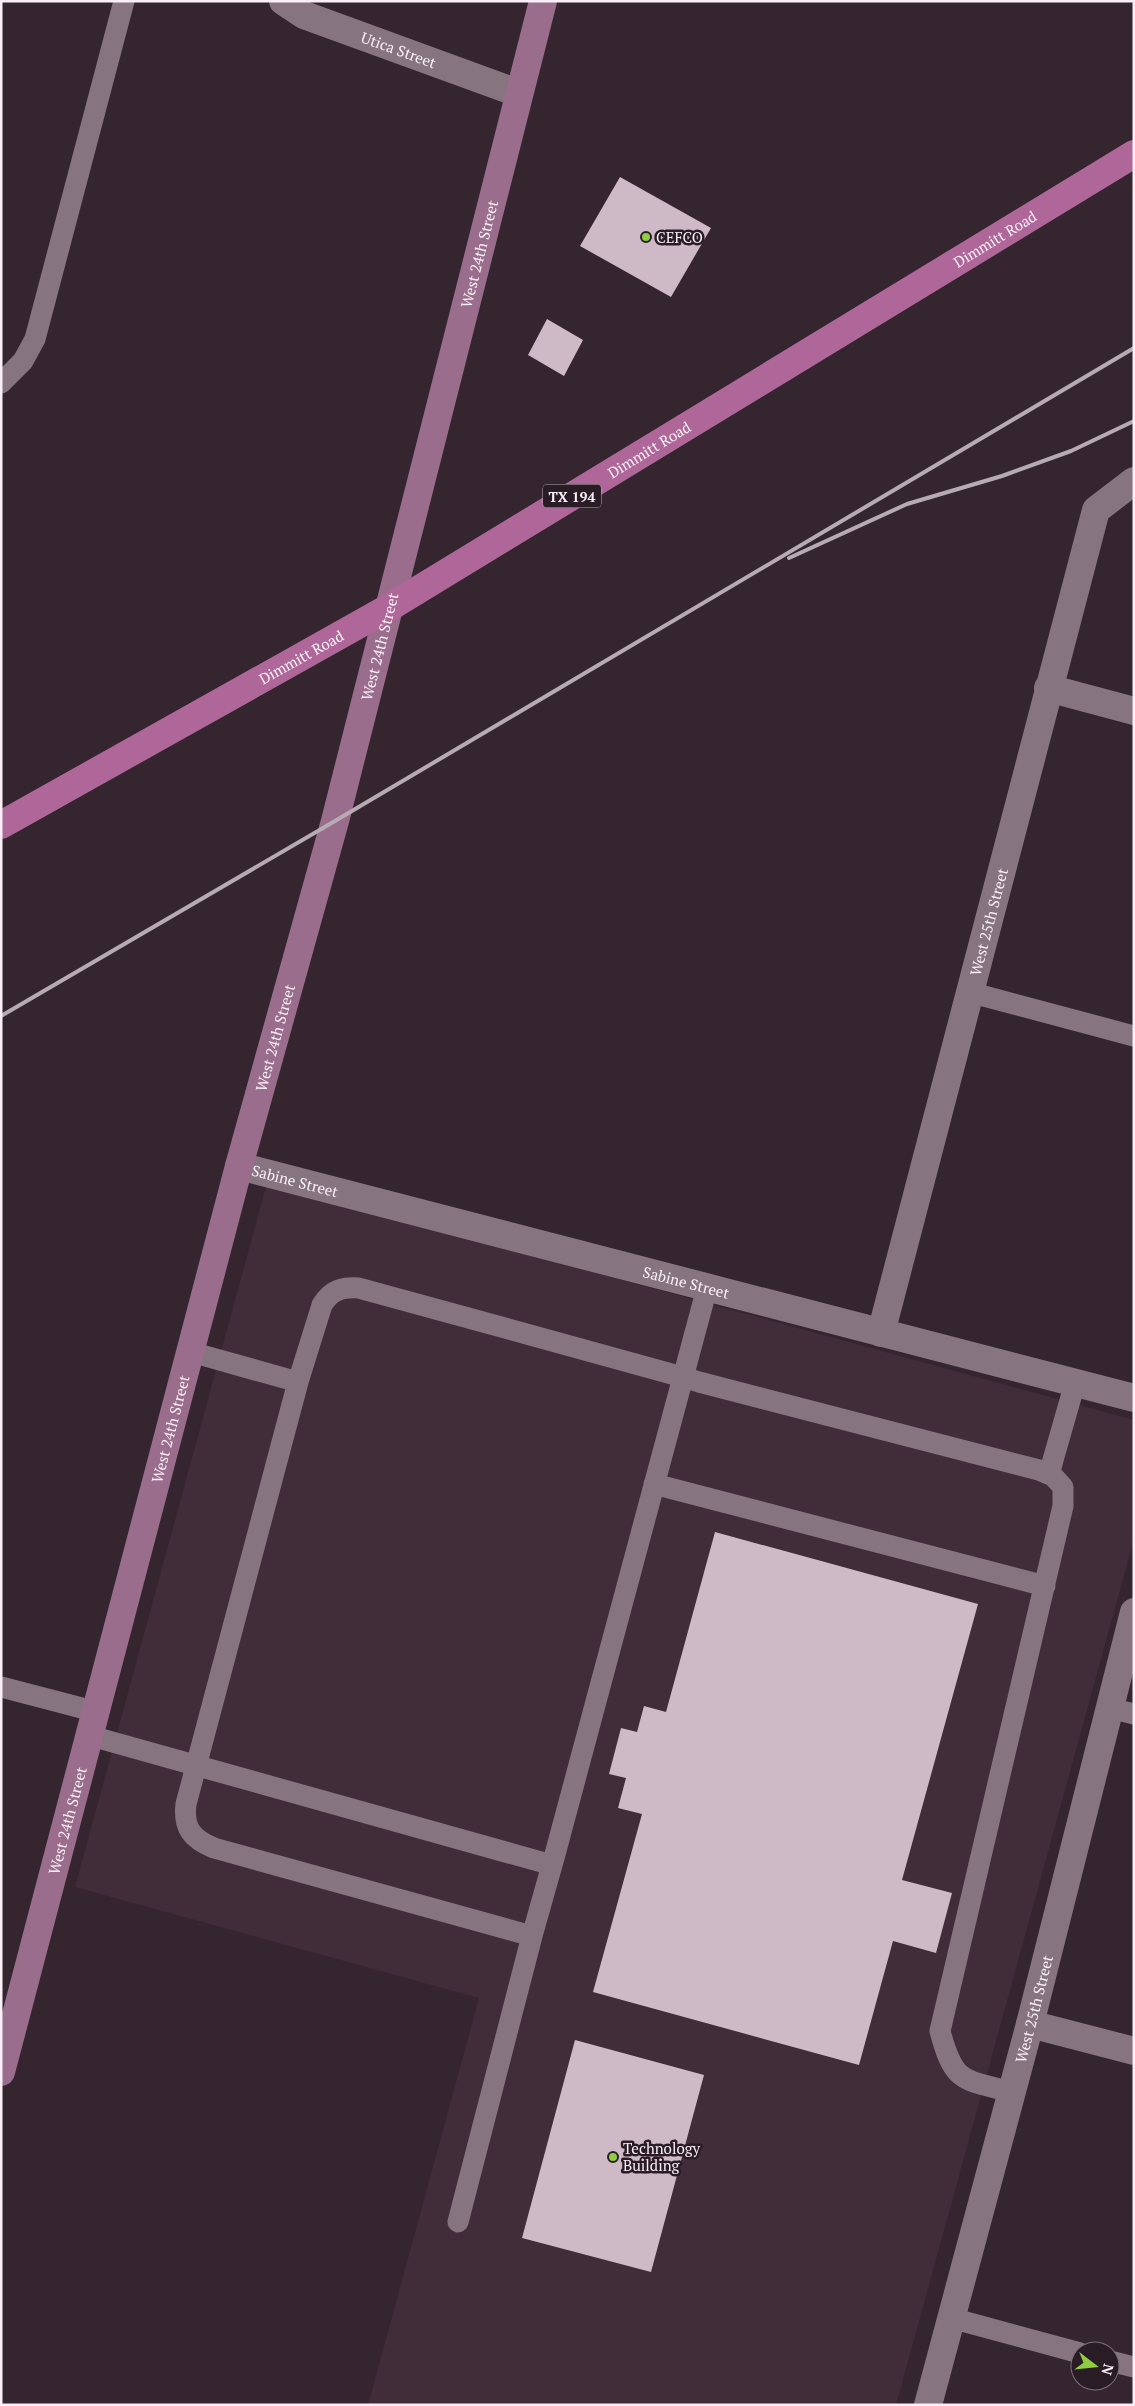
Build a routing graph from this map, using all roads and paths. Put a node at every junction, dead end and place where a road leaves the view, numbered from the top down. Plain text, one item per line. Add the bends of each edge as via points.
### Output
1 (124, 1) edge
2 (283, 1) edge
3 (543, 1) edge
4 (518, 93) junction
5 (1134, 154) edge
6 (1, 383) edge
7 (1134, 481) edge
8 (390, 607) junction
9 (1048, 688) junction
10 (1134, 711) edge
11 (1, 825) edge
12 (969, 992) junction
13 (1134, 1036) edge
14 (239, 1166) junction
15 (707, 1288) junction
16 (881, 1333) junction
17 (191, 1352) junction
18 (683, 1377) junction
19 (298, 1382) junction
20 (1075, 1383) junction
21 (1134, 1398) edge
22 (1049, 1474) junction
23 (654, 1484) junction
24 (1045, 1586) junction
25 (1134, 1612) edge
26 (1, 1687) edge
27 (1122, 1711) edge
28 (94, 1724) junction
29 (196, 1765) junction
30 (552, 1865) junction
31 (532, 1936) junction
32 (1030, 2024) junction
33 (1134, 2051) edge
34 (1, 2072) edge
35 (1011, 2092) junction
36 (458, 2222) dead end
37 (951, 2318) junction
38 (1070, 2350) edge
39 (1120, 2364) edge
40 (1134, 2367) edge
41 (928, 2405) edge

1 - 6 lane via 35,339 23,360
2 - 4 street, Utica Street via 304,15
3 - 4 main road, West 24th Street
4 - 8 main road, West 24th Street
5 - 8 main road, Dimmitt Road / TX 194
7 - 9 street, West 25th Street via 1096,510
8 - 11 main road, Dimmitt Road / TX 194
8 - 14 main road, West 24th Street via 335,821
9 - 10 street
9 - 12 street, West 25th Street
12 - 13 lane
12 - 16 street, West 25th Street
14 - 15 street, Sabine Street
14 - 17 main road, West 24th Street
15 - 16 street, Sabine Street
15 - 18 lane
16 - 20 street, Sabine Street
17 - 19 lane
17 - 28 main road, West 24th Street
18 - 19 lane via 348,1287 328,1296 322,1305
18 - 22 lane
18 - 23 lane
19 - 29 lane
20 - 21 street, Sabine Street
20 - 22 lane
22 - 24 lane via 1063,1488 1064,1497
23 - 24 lane
23 - 30 lane
24 - 35 lane via 940,2031 947,2059 963,2079
25 - 27 street, West 25th Street
26 - 28 lane
27 - 32 street, West 25th Street
28 - 29 lane
28 - 34 main road, West 24th Street
29 - 30 lane
29 - 31 lane via 185,1814 189,1832 203,1844
30 - 31 lane
31 - 36 lane
32 - 33 street
32 - 35 street, West 25th Street
35 - 37 street, West 25th Street
37 - 38 lane
37 - 41 street, West 25th Street
39 - 40 lane

